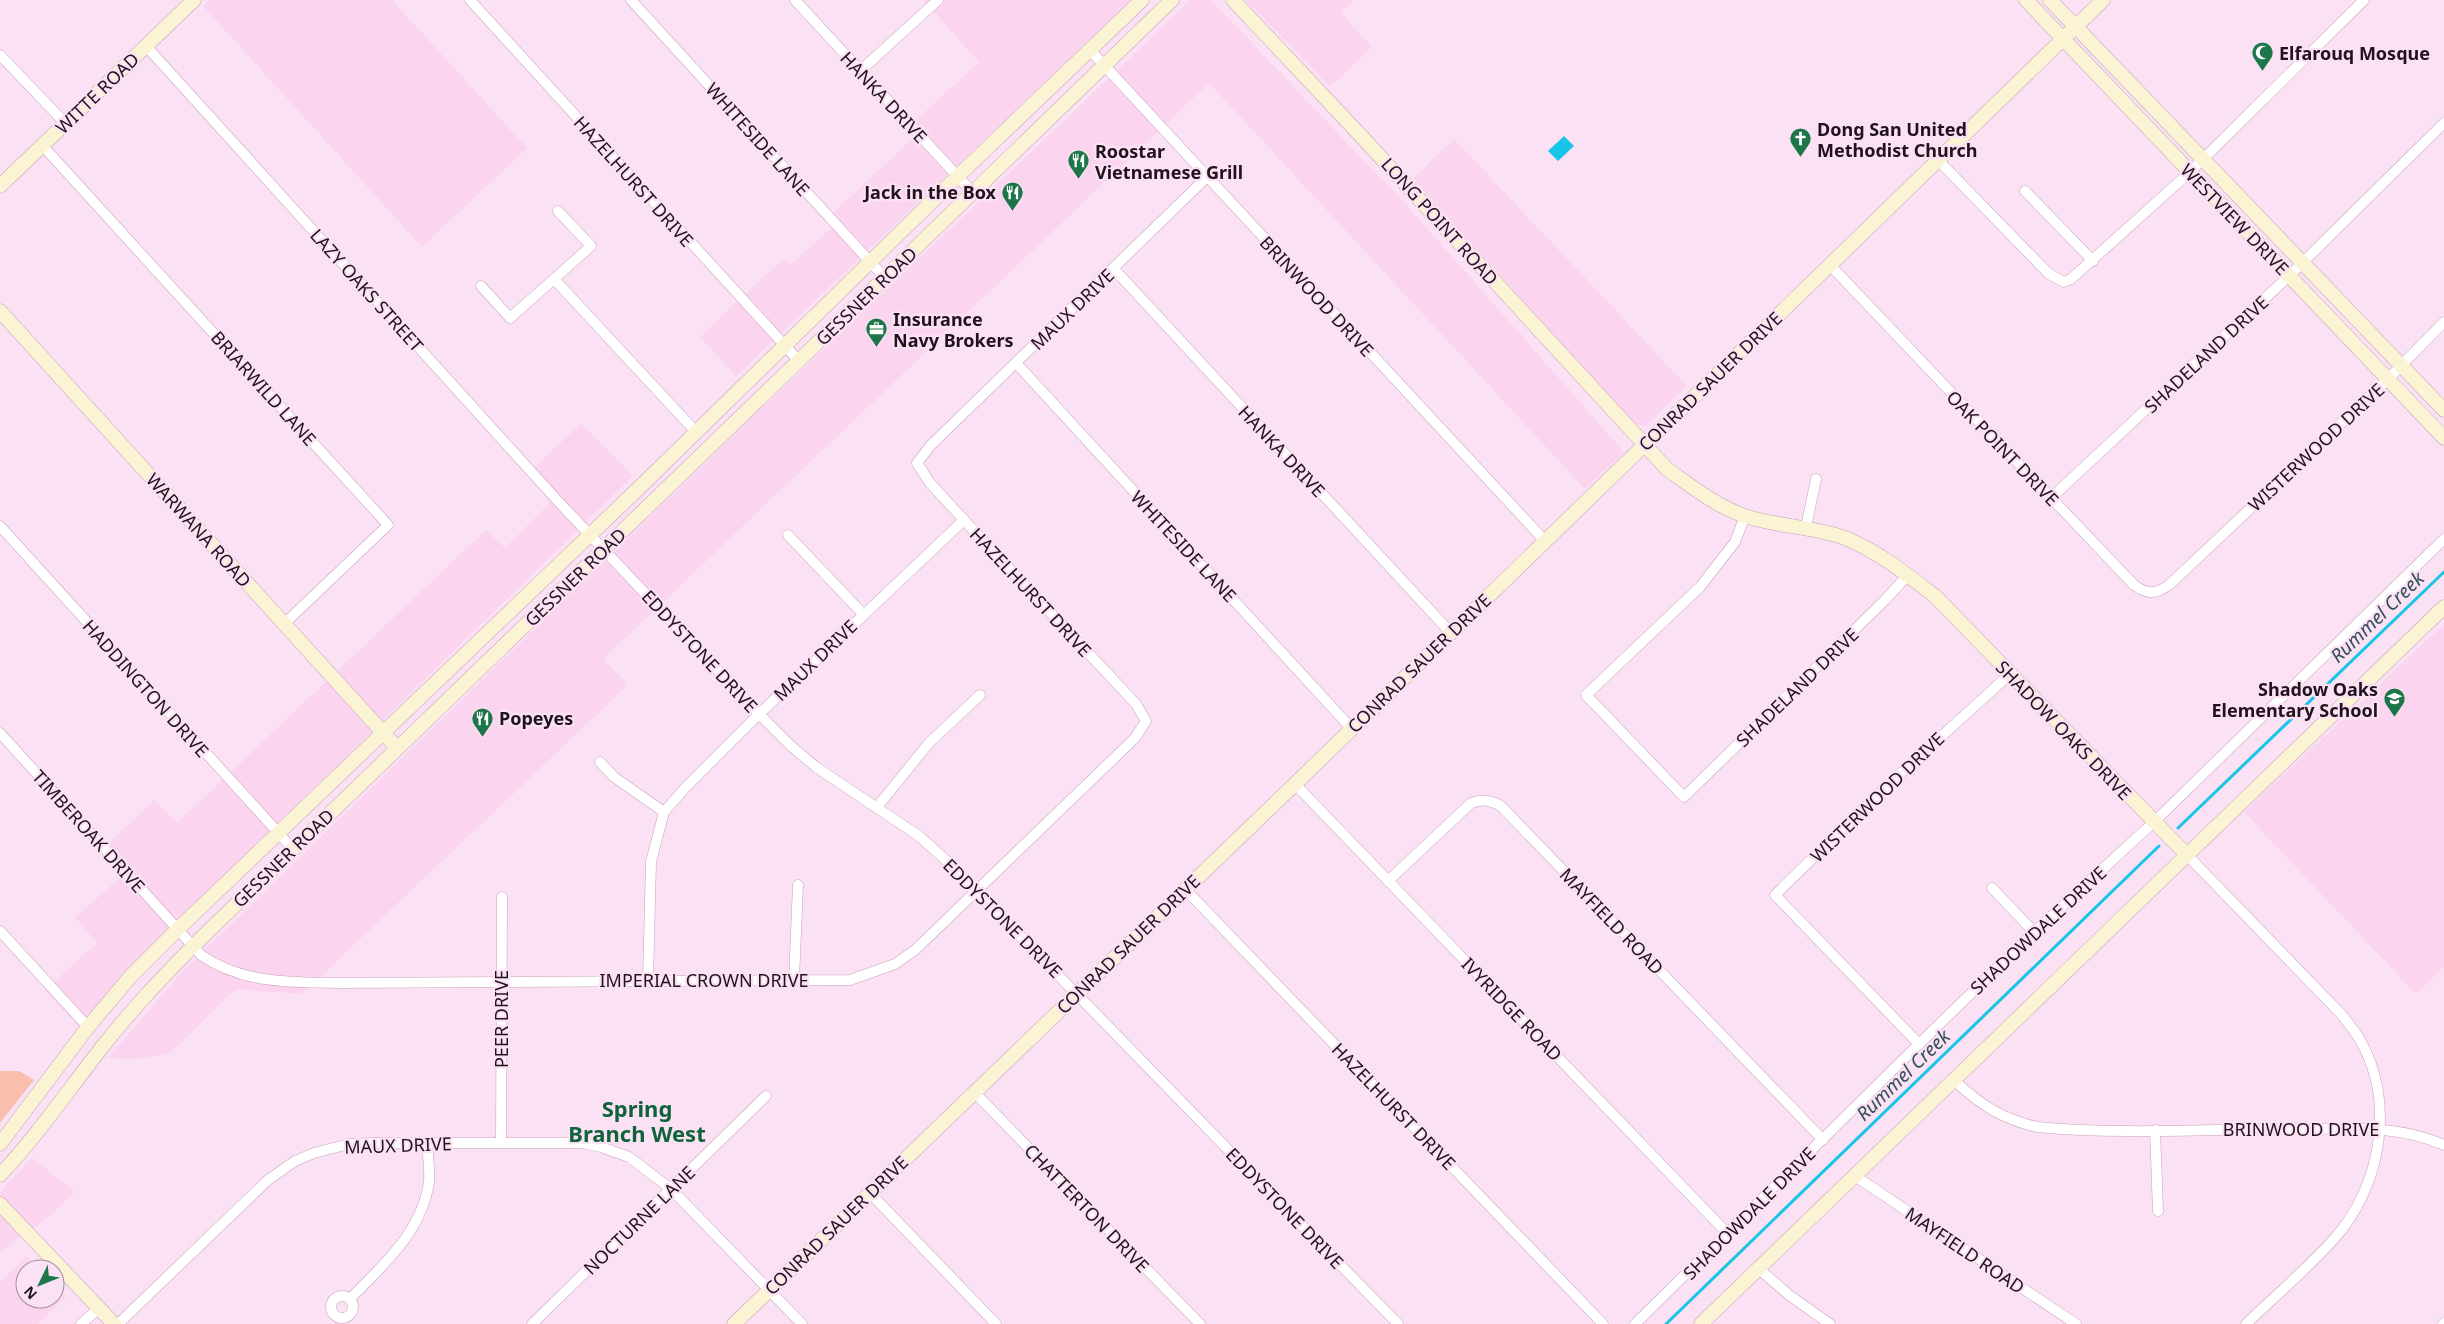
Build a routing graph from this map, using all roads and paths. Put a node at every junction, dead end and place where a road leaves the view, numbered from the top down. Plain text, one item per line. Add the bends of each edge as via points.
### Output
1 (194, 0) edge
2 (470, 0) edge
3 (631, 0) edge
4 (795, 0) edge
5 (938, 0) edge
6 (1142, 0) edge
7 (1172, 0) edge
8 (1233, 0) edge
9 (2026, 0) edge
10 (2050, 0) edge
11 (2103, 0) edge
12 (2364, 0) edge
13 (2076, 26) junction
14 (2062, 39) junction
15 (146, 46) junction
16 (1090, 50) junction
17 (0, 55) edge
18 (1104, 66) junction
19 (860, 71) junction
20 (2444, 122) edge
21 (65, 123) junction
22 (42, 145) junction
23 (1938, 160) junction
24 (2202, 160) junction
25 (2190, 172) junction
26 (957, 177) junction
27 (1206, 178) junction
28 (0, 186) edge
29 (2025, 191) dead end
30 (973, 193) junction
31 (558, 211) dead end
32 (2093, 261) junction
33 (871, 263) junction
34 (2302, 263) junction
35 (1830, 265) junction
36 (1114, 269) junction
37 (2289, 276) junction
38 (884, 278) junction
39 (554, 279) junction
40 (480, 286) dead end
41 (0, 311) edge
42 (2444, 322) edge
43 (784, 345) junction
44 (799, 361) junction
45 (1016, 363) junction
46 (2401, 365) junction
47 (2389, 378) junction
48 (2444, 410) edge
49 (696, 432) junction
50 (2444, 438) edge
51 (1644, 445) junction
52 (917, 463) joint
53 (1816, 479) dead end
54 (2051, 498) junction
55 (1745, 516) junction
56 (964, 520) junction
57 (0, 526) edge
58 (1806, 527) junction
59 (589, 534) junction
60 (788, 535) dead end
61 (2444, 539) edge
62 (1545, 541) junction
63 (604, 549) junction
64 (2186, 569) joint
65 (1908, 575) junction
66 (2444, 607) edge
67 (863, 614) junction
68 (284, 624) junction
69 (1451, 633) junction
70 (2010, 674) junction
71 (980, 695) dead end
72 (759, 714) junction
73 (1146, 721) joint
74 (1352, 728) junction
75 (383, 732) junction
76 (0, 733) edge
77 (397, 748) junction
78 (600, 762) dead end
79 (1295, 784) junction
80 (877, 807) junction
81 (664, 812) junction
82 (2154, 822) junction
83 (277, 832) junction
84 (292, 849) junction
85 (2187, 855) junction
86 (1388, 881) junction
87 (798, 885) dead end
88 (1992, 888) dead end
89 (1185, 889) junction
90 (976, 890) junction
91 (502, 897) dead end
92 (178, 929) junction
93 (0, 931) edge
94 (2034, 932) junction
95 (193, 946) junction
96 (648, 980) junction
97 (794, 980) junction
98 (501, 982) junction
99 (1078, 993) junction
100 (88, 1026) junction
101 (1919, 1044) junction
102 (1954, 1080) junction
103 (975, 1093) junction
104 (766, 1096) dead end
105 (2380, 1129) junction
106 (2155, 1130) junction
107 (1823, 1140) junction
108 (500, 1142) junction
109 (0, 1144) edge
110 (427, 1144) junction
111 (2444, 1145) edge
112 (0, 1175) edge
113 (1855, 1176) junction
114 (671, 1189) junction
115 (869, 1192) junction
116 (0, 1204) edge
117 (2158, 1211) dead end
118 (1728, 1234) junction
119 (1759, 1269) junction
120 (768, 1291) junction
121 (350, 1299) dead end
122 (98, 1308) junction
123 (81, 1324) edge
124 (116, 1324) edge
125 (532, 1324) edge
126 (734, 1324) edge
127 (802, 1324) edge
128 (996, 1324) edge
129 (1200, 1324) edge
130 (1398, 1324) edge
131 (1603, 1324) edge
132 (1635, 1324) edge
133 (1701, 1324) edge
134 (1830, 1324) edge
135 (2076, 1324) edge
136 (2246, 1324) edge

1 - 15 street, WITTE ROAD
2 - 43 street, HAZELHURST DRIVE
3 - 33 street, WHITESIDE LANE
4 - 19 street, HANKA DRIVE
5 - 19 street
6 - 16 street, GESSNER ROAD
7 - 18 street, GESSNER ROAD
8 - 51 street, LONG POINT ROAD
9 - 14 street, WESTVIEW DRIVE
10 - 13 street, WESTVIEW DRIVE
11 - 13 street, CONRAD SAUER DRIVE
12 - 24 street
13 - 14 street, CONRAD SAUER DRIVE
13 - 24 street, WESTVIEW DRIVE
14 - 23 street, CONRAD SAUER DRIVE
14 - 25 street, WESTVIEW DRIVE
15 - 21 street, WITTE ROAD
15 - 59 street, LAZY OAKS STREET
16 - 18 street, BRINWOOD DRIVE
16 - 26 street, GESSNER ROAD
17 - 21 street
18 - 27 street, BRINWOOD DRIVE
18 - 30 street, GESSNER ROAD
19 - 26 street, HANKA DRIVE
20 - 34 street, SHADELAND DRIVE
21 - 22 street, WITTE ROAD
22 - 28 street, WITTE ROAD
22 - 68 street, BRIARWILD LANE via 388,525
23 - 32 street via 2049,274 2064,282 2078,275
23 - 35 street, CONRAD SAUER DRIVE
24 - 25 street
24 - 34 street, WESTVIEW DRIVE
25 - 32 street
25 - 37 street, WESTVIEW DRIVE
26 - 30 street, HANKA DRIVE
26 - 33 street, GESSNER ROAD
27 - 36 street, MAUX DRIVE
27 - 62 street, BRINWOOD DRIVE
29 - 32 street
30 - 38 street, GESSNER ROAD
31 - 39 street via 591,246
33 - 38 street, WHITESIDE LANE
33 - 43 street, GESSNER ROAD
34 - 37 street, SHADELAND DRIVE
34 - 46 street, WESTVIEW DRIVE
35 - 51 street, CONRAD SAUER DRIVE
35 - 54 street, OAK POINT DRIVE
36 - 45 street, MAUX DRIVE
36 - 69 street, HANKA DRIVE
37 - 47 street, WESTVIEW DRIVE
37 - 54 street, SHADELAND DRIVE
38 - 44 street, GESSNER ROAD
39 - 40 street via 510,318
39 - 49 street
41 - 68 street, WARWANA ROAD
42 - 46 street, WISTERWOOD DRIVE
43 - 44 street, HAZELHURST DRIVE
43 - 49 street, GESSNER ROAD
44 - 63 street, GESSNER ROAD
45 - 52 street, MAUX DRIVE via 931,445
45 - 74 street, WHITESIDE LANE
46 - 47 street, WISTERWOOD DRIVE
46 - 48 street, WESTVIEW DRIVE
47 - 50 street, WESTVIEW DRIVE
47 - 64 street, WISTERWOOD DRIVE
49 - 59 street, GESSNER ROAD
51 - 55 street, SHADOW OAKS DRIVE via 1693,488
51 - 62 street, CONRAD SAUER DRIVE
52 - 56 street, HAZELHURST DRIVE via 930,483
53 - 58 street
54 - 64 street, OAK POINT DRIVE via 2143,592 2152,594 2160,591
55 - 58 street, SHADOW OAKS DRIVE
55 - 65 street, SHADELAND DRIVE via 1735,542 1700,587 1586,694 1684,797
56 - 67 street, MAUX DRIVE
56 - 73 street, HAZELHURST DRIVE via 1136,704
57 - 83 street, HADDINGTON DRIVE
58 - 65 street, SHADOW OAKS DRIVE via 1844,538 1879,554
59 - 63 street, EDDYSTONE DRIVE
59 - 75 street, GESSNER ROAD
60 - 67 street
61 - 82 street, SHADOWDALE DRIVE
62 - 69 street, CONRAD SAUER DRIVE
63 - 72 street, EDDYSTONE DRIVE
63 - 77 street, GESSNER ROAD
65 - 70 street, SHADOW OAKS DRIVE via 1935,596
66 - 85 street
67 - 72 street, MAUX DRIVE
68 - 75 street, WARWANA ROAD
69 - 74 street, CONRAD SAUER DRIVE
70 - 82 street, SHADOW OAKS DRIVE
70 - 101 street, WISTERWOOD DRIVE via 1890,783 1775,895
71 - 80 street via 929,743
72 - 80 street, EDDYSTONE DRIVE via 816,767
72 - 81 street, MAUX DRIVE
73 - 90 street, IMPERIAL CROWN DRIVE via 1134,738
74 - 79 street, CONRAD SAUER DRIVE
75 - 77 street, WARWANA ROAD
75 - 83 street, GESSNER ROAD
76 - 92 street, TIMBEROAK DRIVE
77 - 84 street, GESSNER ROAD
78 - 81 street via 614,777
79 - 86 street, IVYRIDGE ROAD
79 - 89 street, CONRAD SAUER DRIVE
80 - 90 street, EDDYSTONE DRIVE via 919,836
81 - 96 street, MAUX DRIVE via 651,862
82 - 85 street, SHADOW OAKS DRIVE
82 - 94 street, SHADOWDALE DRIVE
83 - 84 street, HADDINGTON DRIVE
83 - 92 street, GESSNER ROAD
84 - 95 street, GESSNER ROAD
85 - 102 street
85 - 105 street, SHADOW OAKS DRIVE via 2342,1015 2360,1040 2373,1071
86 - 107 street, MAYFIELD ROAD via 1470,803 1491,800 1501,806
86 - 118 street, IVYRIDGE ROAD
87 - 97 street
88 - 94 street
89 - 99 street, CONRAD SAUER DRIVE
89 - 131 street, HAZELHURST DRIVE
90 - 97 street, IMPERIAL CROWN DRIVE via 915,950 895,964 850,980
90 - 99 street, EDDYSTONE DRIVE
91 - 98 street, PEER DRIVE
92 - 95 street, IMPERIAL CROWN DRIVE
92 - 100 street, GESSNER ROAD
93 - 100 street
94 - 101 street, SHADOWDALE DRIVE
95 - 98 street, IMPERIAL CROWN DRIVE via 218,967 242,976 268,980
95 - 112 street, GESSNER ROAD via 104,1044 24,1150
96 - 97 street, IMPERIAL CROWN DRIVE
96 - 98 street, IMPERIAL CROWN DRIVE
98 - 108 street, PEER DRIVE
99 - 103 street, CONRAD SAUER DRIVE
99 - 130 street, EDDYSTONE DRIVE
100 - 109 street, GESSNER ROAD
101 - 107 street, SHADOWDALE DRIVE
102 - 106 street, BRINWOOD DRIVE via 1974,1100 2019,1123 2056,1128
102 - 113 street
103 - 115 street, CONRAD SAUER DRIVE
103 - 129 street, CHATTERTON DRIVE
104 - 114 street, NOCTURNE LANE
105 - 106 street, BRINWOOD DRIVE
105 - 111 street, BRINWOOD DRIVE via 2422,1135
105 - 136 street, SHADOW OAKS DRIVE via 2369,1179 2346,1224 2334,1240
106 - 117 street
107 - 118 street, SHADOWDALE DRIVE
108 - 110 street, MAUX DRIVE
108 - 114 street, MAUX DRIVE via 555,1142 602,1147 629,1157
110 - 121 street via 429,1181 419,1218 392,1256
110 - 124 street, MAUX DRIVE via 349,1144 295,1161 252,1193
113 - 119 street
113 - 135 street, MAYFIELD ROAD
114 - 120 street
114 - 125 street, NOCTURNE LANE
115 - 120 street, CONRAD SAUER DRIVE
115 - 128 street
116 - 122 street
118 - 132 street, SHADOWDALE DRIVE
119 - 133 street
119 - 134 street
120 - 126 street, CONRAD SAUER DRIVE
120 - 127 street
122 - 123 street
122 - 124 street

